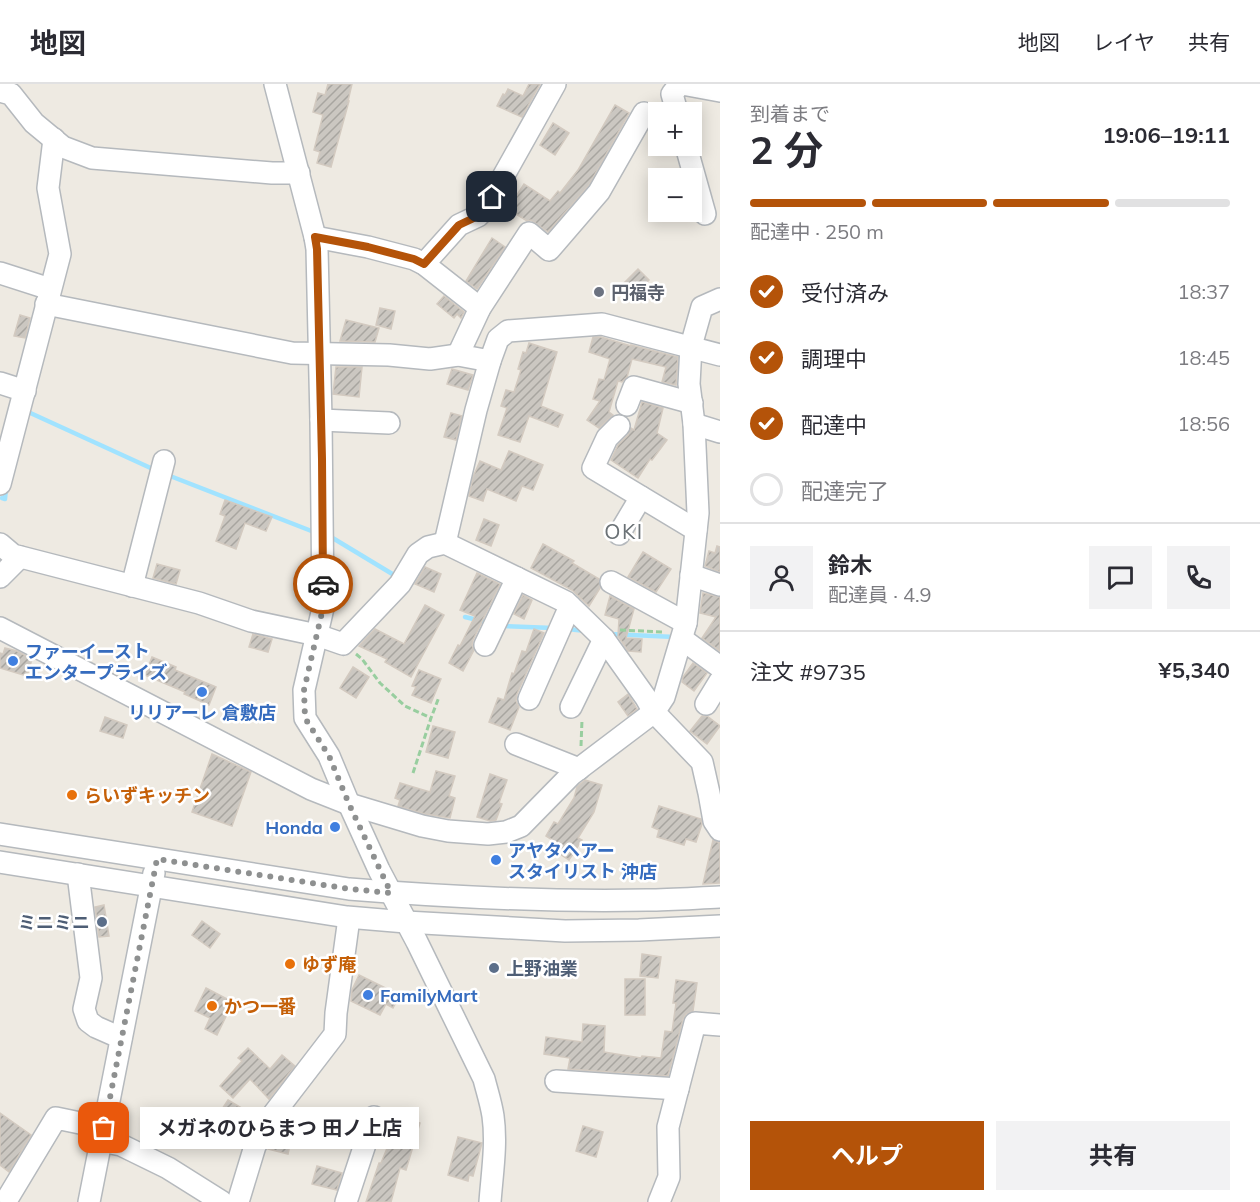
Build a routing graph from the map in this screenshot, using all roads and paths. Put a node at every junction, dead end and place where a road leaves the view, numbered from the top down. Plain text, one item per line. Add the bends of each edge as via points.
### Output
1 (275, 84) edge
2 (555, 84) edge
3 (681, 84) edge
4 (8, 90) edge
5 (720, 91) edge
6 (674, 102) edge
7 (644, 113) dead end
8 (54, 139) junction
9 (689, 156) edge
10 (299, 173) junction
11 (705, 214) dead end
12 (315, 237) junction
13 (424, 264) junction
14 (0, 273) edge
15 (48, 297) junction
16 (720, 299) edge
17 (480, 308) junction
18 (702, 349) edge
19 (320, 353) junction
20 (458, 355) junction
21 (490, 362) junction
22 (0, 383) edge
23 (25, 391) junction
24 (627, 405) dead end
25 (321, 420) junction
26 (701, 422) edge
27 (389, 423) dead end
28 (619, 426) dead end
29 (162, 468) dead end
30 (0, 484) edge
31 (641, 497) junction
32 (696, 530) junction
33 (619, 534) dead end
34 (445, 543) junction
35 (0, 544) edge
36 (20, 558) junction
37 (0, 577) edge
38 (517, 578) junction
39 (702, 579) edge
40 (611, 582) dead end
41 (132, 586) junction
42 (570, 606) junction
43 (0, 628) edge
44 (491, 631) dead end
45 (684, 631) junction
46 (598, 633) junction
47 (317, 635) junction
48 (343, 644) junction
49 (720, 667) edge
50 (720, 681) edge
51 (439, 697) dead end
52 (529, 699) dead end
53 (706, 704) dead end
54 (571, 707) joint
55 (654, 712) junction
56 (430, 718) junction
57 (516, 744) dead end
58 (579, 769) junction
59 (413, 773) dead end
60 (349, 804) junction
61 (720, 830) edge
62 (0, 834) edge
63 (157, 859) junction
64 (0, 862) edge
65 (78, 874) junction
66 (152, 886) junction
67 (391, 893) junction
68 (720, 897) edge
69 (349, 918) junction
70 (406, 922) junction
71 (720, 926) edge
72 (720, 1025) edge
73 (121, 1038) junction
74 (556, 1082) dead end
75 (678, 1089) junction
76 (374, 1117) dead end
77 (103, 1134) junction
78 (9, 1196) dead end
79 (89, 1202) edge
80 (222, 1202) edge
81 (238, 1202) edge
82 (346, 1202) edge
83 (489, 1202) edge
84 (658, 1202) edge

1 - 10 street
2 - 13 street via 485,209 459,225
3 - 5 street
3 - 6 street via 672,94
4 - 8 street via 34,123
7 - 17 street via 599,192 549,250 529,233
8 - 10 street via 63,147 92,158
8 - 15 street via 48,188 60,254
9 - 11 street
10 - 12 street
12 - 13 street via 368,247
12 - 19 street
13 - 17 street
14 - 15 street
15 - 19 street via 292,353
15 - 23 street
16 - 18 street via 702,307
17 - 20 street
18 - 21 street via 602,324 508,331 498,339
18 - 26 street via 689,384
19 - 20 street via 430,359
19 - 25 street
20 - 21 street
21 - 34 street
22 - 23 street
23 - 30 street
24 - 26 street via 634,387
25 - 27 street
25 - 47 street via 323,608
26 - 32 street
28 - 31 street via 607,438 593,468
29 - 41 street
31 - 32 street
31 - 33 street
32 - 39 street
34 - 38 street
34 - 48 street via 428,547 417,555 400,584
35 - 36 street
36 - 37 street
36 - 41 street
38 - 42 street
38 - 44 street
39 - 45 street
40 - 45 street
41 - 47 street via 251,621
42 - 46 street
42 - 52 street
43 - 60 street via 311,789
45 - 46 path
45 - 49 street
45 - 55 street via 664,697
46 - 54 street
46 - 55 street
47 - 48 street
47 - 60 street via 304,690 305,718 329,756
48 - 56 path via 405,706
50 - 53 street
51 - 56 path
54 - 58 path via 583,720
55 - 58 street
55 - 61 street via 702,762 714,821
56 - 59 path
57 - 58 street
58 - 60 street via 521,826 506,832 448,831
60 - 67 street
62 - 63 street
63 - 66 street
63 - 67 street
64 - 65 street
65 - 66 street
65 - 73 street via 91,978 84,1009 88,1021
66 - 69 street
66 - 73 street
67 - 68 street via 561,900
67 - 70 street
69 - 70 street
69 - 81 street via 335,1034 272,1116 255,1146
70 - 71 street via 565,931
70 - 83 street via 484,1079 490,1099 494,1150
72 - 75 street via 695,1023
73 - 77 street
74 - 75 street
75 - 84 street via 668,1127 669,1177
76 - 82 street
77 - 78 street via 56,1118
77 - 79 street
77 - 80 street

